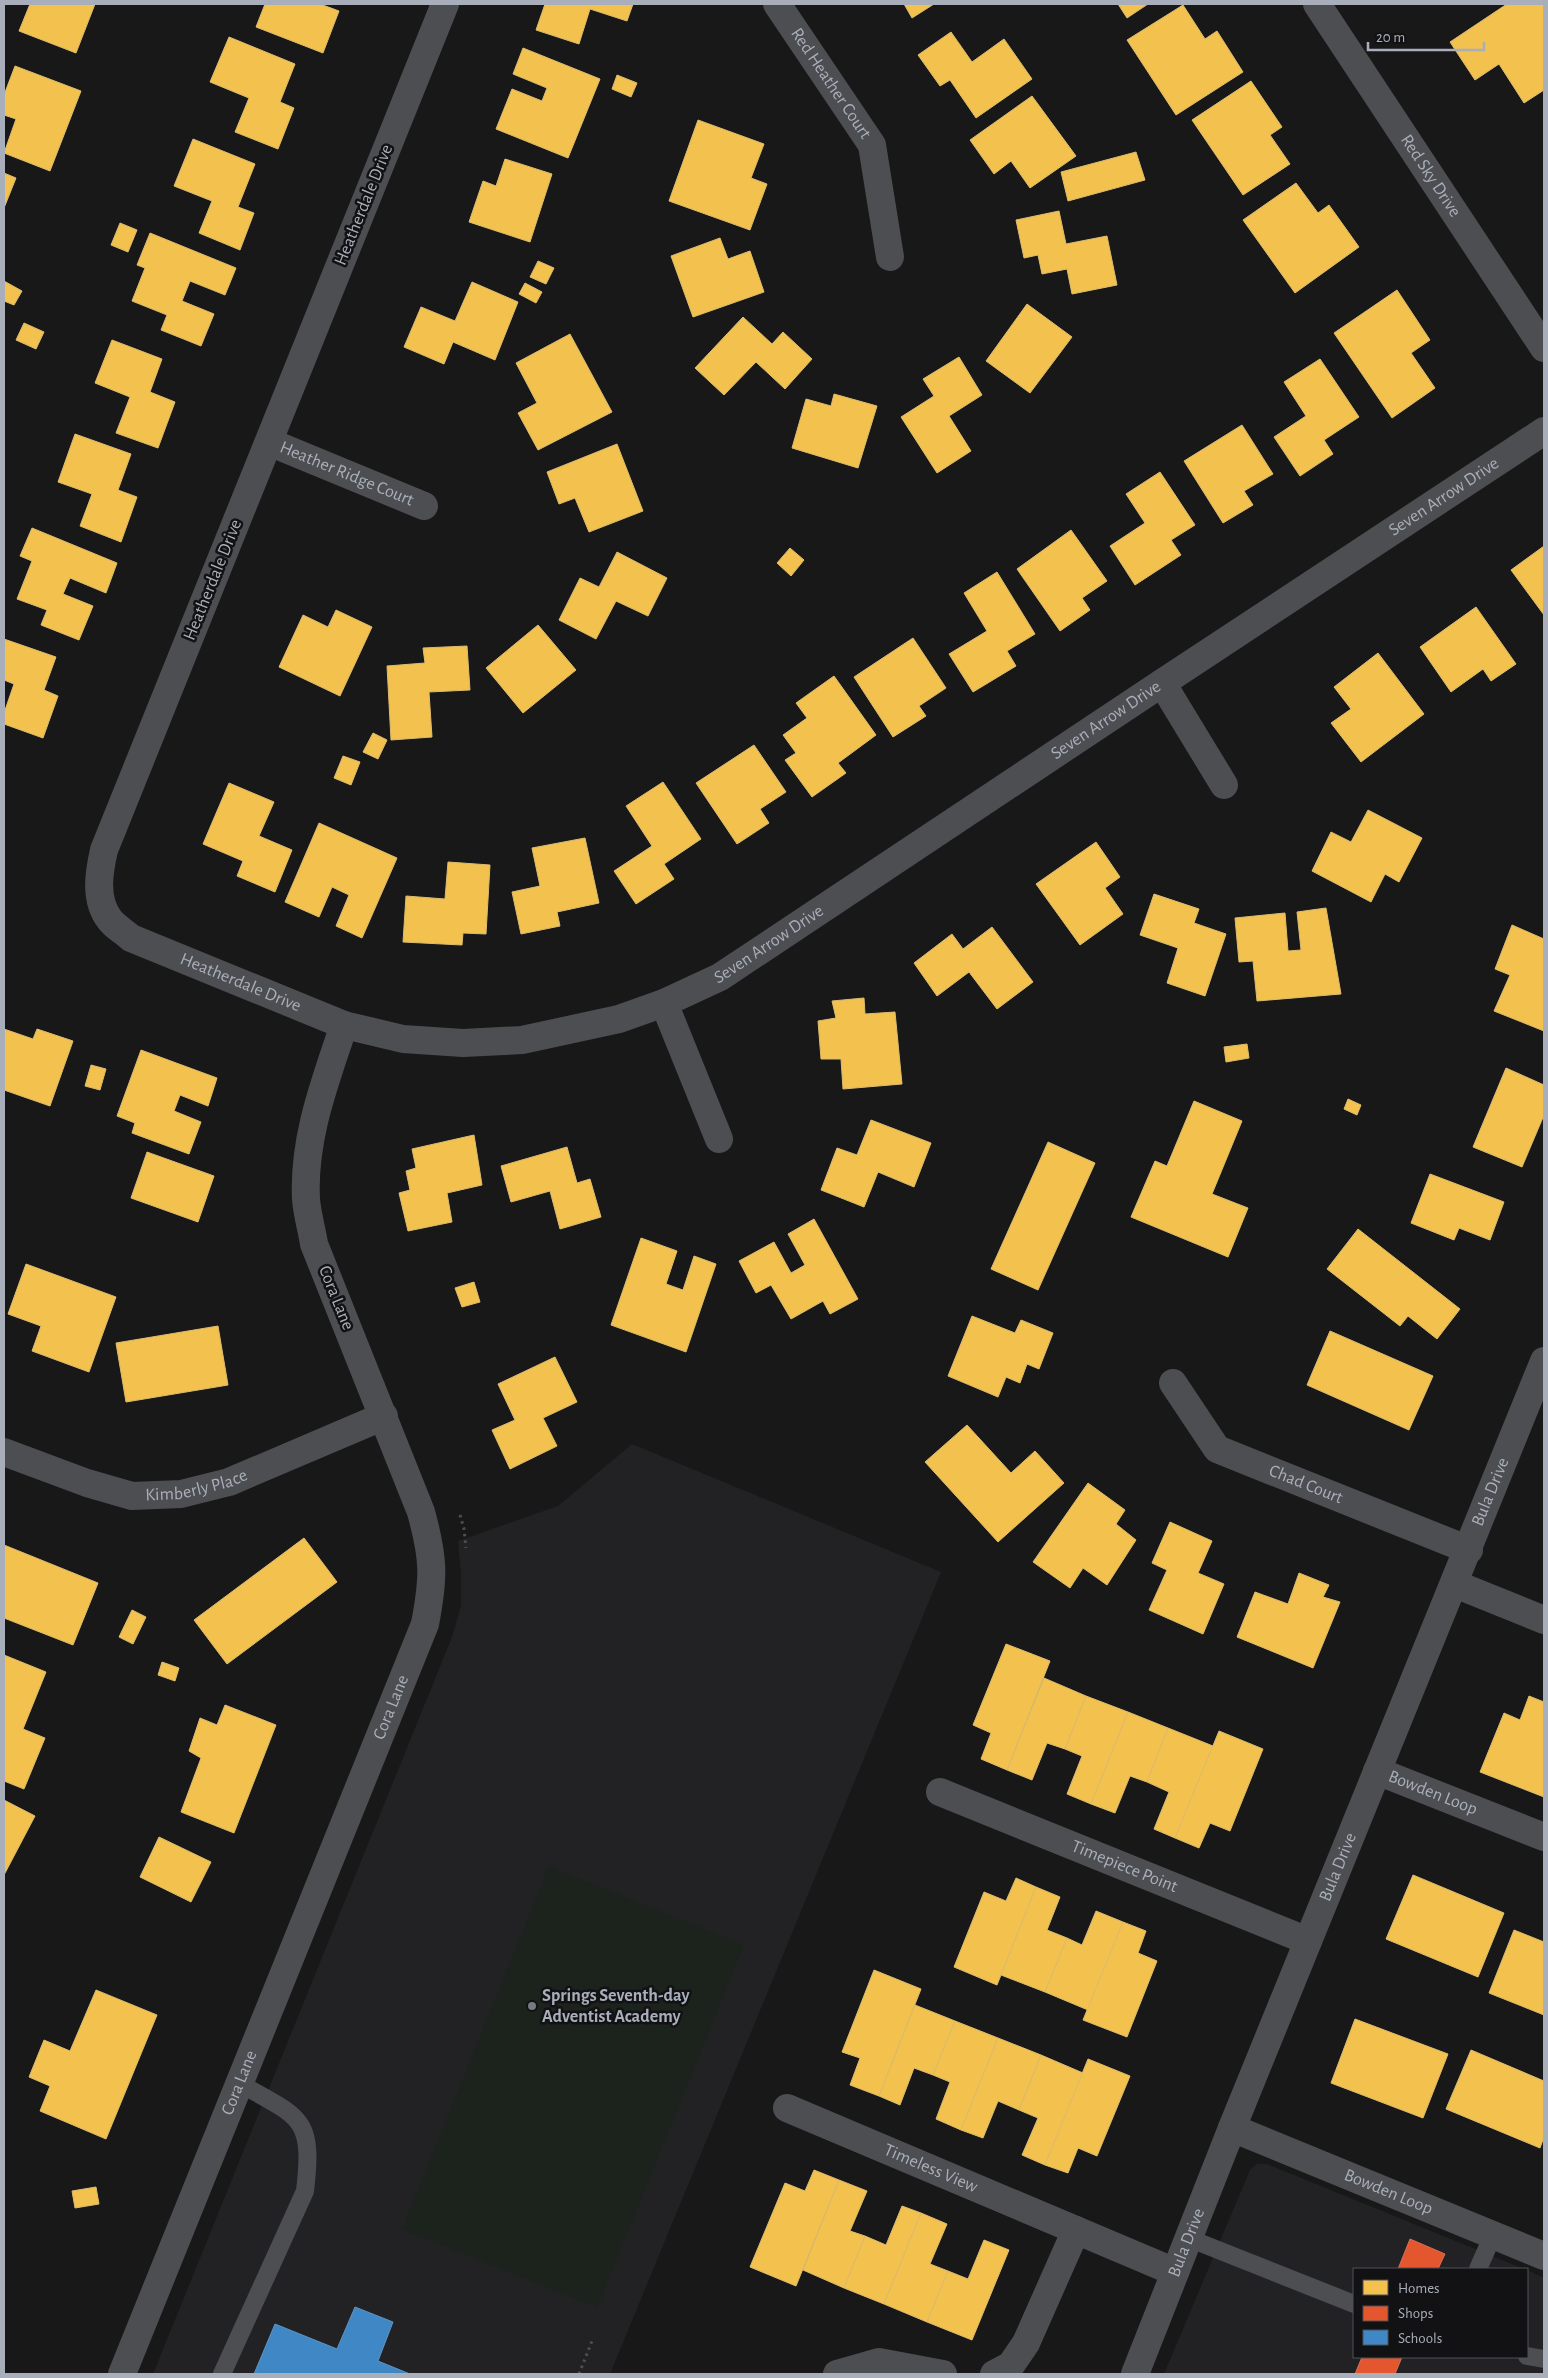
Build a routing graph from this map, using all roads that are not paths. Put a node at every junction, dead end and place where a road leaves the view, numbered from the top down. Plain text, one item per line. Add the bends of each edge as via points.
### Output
1 (446, 4) edge
2 (776, 4) edge
3 (1327, 7) edge
4 (890, 257) dead end
5 (1544, 348) edge
6 (1544, 431) edge
7 (269, 442) junction
8 (424, 506) dead end
9 (1162, 682) junction
10 (1224, 785) dead end
11 (664, 1004) junction
12 (344, 1025) junction
13 (719, 1139) dead end
14 (1544, 1363) edge
15 (1173, 1383) dead end
16 (384, 1416) junction
17 (4, 1452) edge
18 (1469, 1550) junction
19 (1455, 1584) junction
20 (1544, 1620) edge
21 (1377, 1771) junction
22 (940, 1792) dead end
23 (1544, 1838) edge
24 (1308, 1941) junction
25 (239, 2084) junction
26 (787, 2108) dead end
27 (1232, 2128) junction
28 (1076, 2230) junction
29 (1493, 2235) junction
30 (1188, 2238) junction
31 (1544, 2256) edge
32 (1478, 2268) edge
33 (1175, 2272) junction
34 (1353, 2304) edge
35 (1528, 2356) edge
36 (1544, 2359) edge
37 (122, 2374) edge
38 (222, 2374) edge
39 (836, 2374) edge
40 (942, 2374) edge
41 (994, 2374) edge
42 (1135, 2374) edge

1 - 7 street, Heatherdale Drive
2 - 4 street, Red Heather Court via 872,145
3 - 5 street, Red Sky Drive
6 - 9 street, Seven Arrow Drive
7 - 8 street, Heather Ridge Court
7 - 12 street, Heatherdale Drive via 104,850 98,878 110,920 131,938
9 - 10 street
9 - 11 street, Seven Arrow Drive via 775,942 720,977
11 - 12 street, Seven Arrow Drive via 619,1019 522,1040 463,1043 403,1039
11 - 13 street
12 - 16 street, Cora Lane via 316,1108 308,1151 306,1200 314,1244
14 - 18 street, Bula Drive
15 - 18 street, Chad Court via 1217,1449
16 - 17 street, Kimberly Place via 229,1482 181,1494 132,1496
16 - 25 street, Cora Lane via 432,1549 432,1585 424,1624
18 - 19 street, Bula Drive
19 - 20 street
19 - 21 street, Bula Drive
21 - 23 street, Bowden Loop
21 - 24 street, Bula Drive
22 - 24 street, Timepiece Point
24 - 27 street, Bula Drive
25 - 37 street, Cora Lane
25 - 38 lane via 294,2114 306,2132 309,2158 305,2191
26 - 28 street, Timeless View
27 - 29 street, Bowden Loop
27 - 30 street, Bula Drive
28 - 33 street, Timeless View
28 - 41 street via 1026,2343 1011,2365
29 - 31 street, Bowden Loop
29 - 32 lane
30 - 33 street, Bula Drive
30 - 34 lane
33 - 42 street, Bula Drive
35 - 36 lane
39 - 40 street via 879,2362

